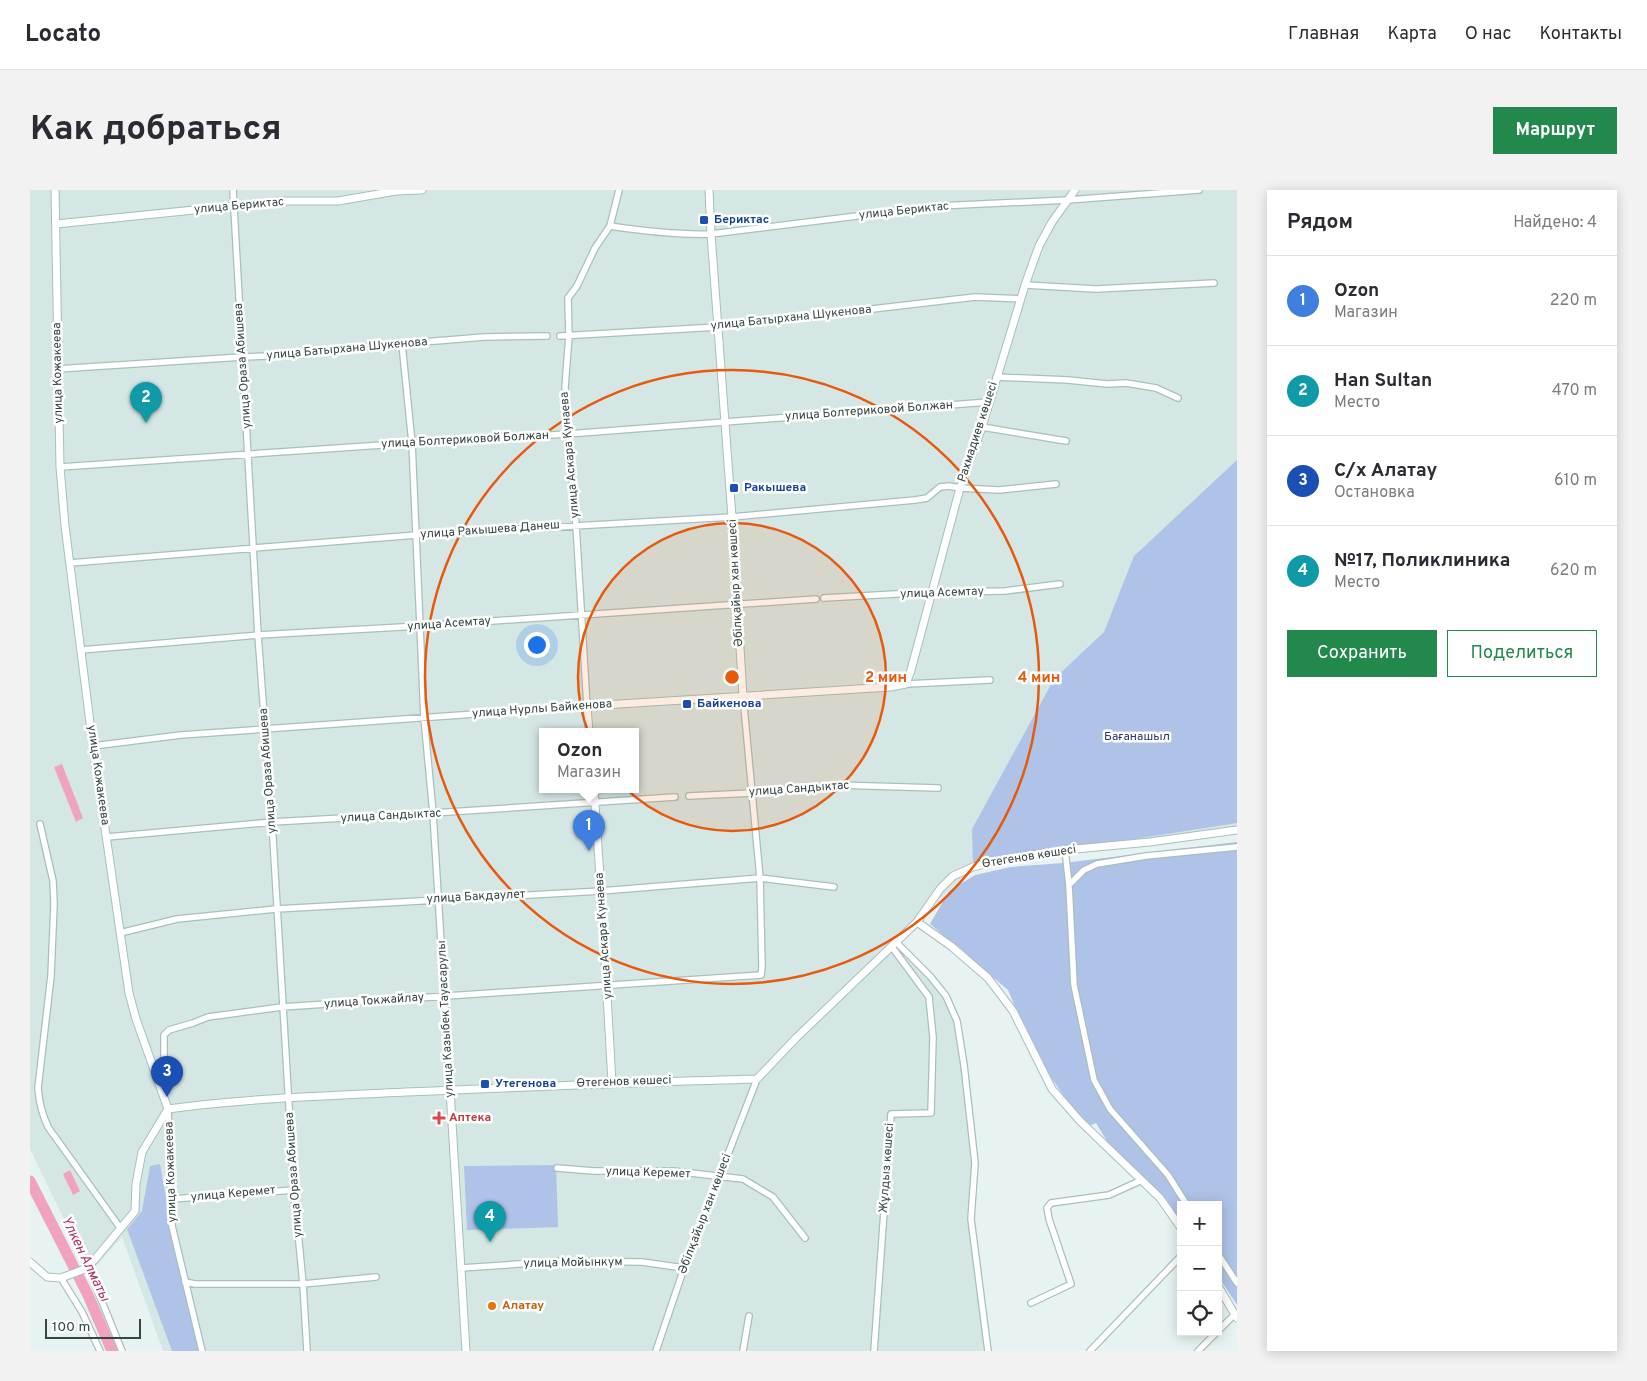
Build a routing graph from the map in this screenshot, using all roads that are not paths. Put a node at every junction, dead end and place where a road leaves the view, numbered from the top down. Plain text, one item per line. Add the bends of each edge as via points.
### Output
1 (55, 190) edge
2 (233, 190) edge
3 (422, 190) edge
4 (619, 190) edge
5 (709, 190) edge
6 (1074, 190) edge
7 (1199, 190) edge
8 (1068, 200) junction
9 (234, 206) junction
10 (56, 224) junction
11 (610, 226) junction
12 (711, 234) junction
13 (1214, 283) dead end
14 (1025, 285) junction
15 (1021, 299) junction
16 (718, 327) junction
17 (546, 336) dead end
18 (560, 336) dead end
19 (569, 336) junction
20 (402, 344) junction
21 (242, 357) junction
22 (57, 369) junction
23 (996, 377) junction
24 (1178, 398) dead end
25 (989, 402) junction
26 (726, 422) junction
27 (982, 427) junction
28 (568, 434) junction
29 (1066, 441) dead end
30 (412, 442) junction
31 (248, 454) junction
32 (60, 467) junction
33 (1056, 484) dead end
34 (960, 488) junction
35 (732, 516) junction
36 (576, 525) junction
37 (416, 535) junction
38 (254, 547) junction
39 (70, 563) junction
40 (1060, 584) dead end
41 (932, 592) junction
42 (824, 598) dead end
43 (816, 599) dead end
44 (737, 604) junction
45 (582, 615) junction
46 (420, 626) junction
47 (258, 635) junction
48 (81, 650) junction
49 (990, 680) dead end
50 (906, 684) junction
51 (743, 696) junction
52 (587, 706) junction
53 (424, 718) junction
54 (589, 728) edge
55 (265, 729) junction
56 (93, 746) junction
57 (938, 788) dead end
58 (753, 792) junction
59 (594, 793) edge
60 (689, 796) dead end
61 (675, 797) dead end
62 (594, 802) junction
63 (433, 814) junction
64 (272, 822) junction
65 (40, 824) dead end
66 (1237, 830) edge
67 (107, 837) junction
68 (1237, 846) edge
69 (1065, 850) junction
70 (760, 878) junction
71 (1069, 885) junction
72 (834, 887) dead end
73 (601, 891) junction
74 (438, 899) junction
75 (276, 909) junction
76 (917, 922) junction
77 (120, 933) junction
78 (894, 944) junction
79 (761, 975) joint
80 (607, 985) junction
81 (444, 996) junction
82 (282, 1007) junction
83 (757, 1079) junction
84 (612, 1082) junction
85 (161, 1088) junction
86 (450, 1090) junction
87 (288, 1098) junction
88 (168, 1109) junction
89 (557, 1168) dead end
90 (718, 1177) junction
91 (1142, 1180) junction
92 (294, 1190) junction
93 (172, 1199) junction
94 (1184, 1201) edge
95 (1177, 1222) edge
96 (121, 1229) junction
97 (805, 1238) dead end
98 (1177, 1260) edge
99 (1222, 1260) edge
100 (30, 1262) edge
101 (85, 1268) junction
102 (461, 1268) junction
103 (684, 1268) junction
104 (376, 1277) dead end
105 (61, 1278) junction
106 (185, 1282) junction
107 (1237, 1283) edge
108 (303, 1284) junction
109 (1221, 1291) edge
110 (1031, 1303) dead end
111 (749, 1316) dead end
112 (1236, 1316) edge
113 (1222, 1328) edge
114 (1214, 1336) edge
115 (100, 1351) edge
116 (122, 1351) edge
117 (202, 1351) edge
118 (307, 1351) edge
119 (466, 1351) edge
120 (656, 1351) edge
121 (743, 1351) edge
122 (874, 1351) edge
123 (988, 1351) edge
124 (1090, 1351) edge
125 (1198, 1351) edge

1 - 10 street, улица Кожакеева
2 - 9 street, улица Ораза Абишева
3 - 9 street, улица Бериктас via 338,201 282,201
4 - 11 street, улица Аскара Кунаева
5 - 12 street, Әбілқайыр хан көшесі
6 - 8 street, Рахмадиев көшесі
7 - 8 street, улица Бериктас
8 - 12 street, улица Бериктас via 938,206
8 - 14 street, Рахмадиев көшесі via 1039,246
9 - 10 street, улица Бериктас
9 - 21 street, улица Ораза Абишева
10 - 22 street, улица Кожакеева
11 - 12 street, улица Бериктас via 660,233
11 - 19 street, улица Аскара Кунаева via 568,298
12 - 16 street, Әбілқайыр хан көшесі
13 - 14 street via 1096,288
14 - 15 street, Рахмадиев көшесі
15 - 16 street, улица Батырхана Шукенова via 975,297
15 - 23 street, Рахмадиев көшесі
16 - 19 street, улица Батырхана Шукенова
16 - 26 street, Әбілқайыр хан көшесі
17 - 20 street, улица Батырхана Шукенова
18 - 19 street, улица Батырхана Шукенова
19 - 28 street, улица Аскара Кунаева via 564,387
20 - 21 street, улица Батырхана Шукенова
20 - 30 street, улица Казыбек Тауасарулы
21 - 22 street, улица Батырхана Шукенова
21 - 31 street, улица Ораза Абишева
22 - 32 street, улица Кожакеева
23 - 24 street via 1126,383 1156,388
23 - 25 street, Рахмадиев көшесі
25 - 26 street, улица Болтериковой Болжан
25 - 27 street, Рахмадиев көшесі
26 - 28 street, улица Болтериковой Болжан
26 - 35 street, Әбілқайыр хан көшесі
27 - 29 street
27 - 34 street, Рахмадиев көшесі
28 - 30 street, улица Болтериковой Болжан
28 - 36 street, улица Аскара Кунаева
30 - 31 street, улица Болтериковой Болжан
30 - 37 street, улица Казыбек Тауасарулы
31 - 32 street, улица Болтериковой Болжан
31 - 38 street, улица Ораза Абишева
32 - 39 street, улица Кожакеева
33 - 34 street, улица Ракышева Данеш via 999,490
34 - 35 street, улица Ракышева Данеш via 940,487 927,498 915,500
34 - 41 street, Рахмадиев көшесі
35 - 36 street, улица Ракышева Данеш
35 - 44 street, Әбілқайыр хан көшесі
36 - 37 street, улица Ракышева Данеш
36 - 45 street, улица Аскара Кунаева
37 - 38 street, улица Ракышева Данеш
37 - 46 street, улица Казыбек Тауасарулы
38 - 39 street, улица Ракышева Данеш
38 - 47 street, улица Ораза Абишева
39 - 48 street, улица Кожакеева
40 - 41 street, улица Асемтау via 1005,591
41 - 42 street, улица Асемтау
41 - 50 street, Рахмадиев көшесі
43 - 44 street, улица Асемтау
44 - 45 street, улица Асемтау
44 - 51 street, Әбілқайыр хан көшесі
45 - 46 street, улица Асемтау
45 - 52 street, улица Аскара Кунаева
46 - 47 street, улица Асемтау
46 - 53 street, улица Казыбек Тауасарулы
47 - 48 street, улица Асемтау
47 - 55 street, улица Ораза Абишева
48 - 56 street, улица Кожакеева
49 - 50 street, улица Нурлы Байкенова
50 - 51 street, улица Нурлы Байкенова
51 - 52 street, улица Нурлы Байкенова
51 - 58 street, Әбілқайыр хан көшесі
52 - 53 street, улица Нурлы Байкенова
52 - 54 street, улица Аскара Кунаева
53 - 55 street, улица Нурлы Байкенова
53 - 63 street, улица Казыбек Тауасарулы
55 - 56 street, улица Нурлы Байкенова
55 - 64 street, улица Ораза Абишева
56 - 67 street, улица Кожакеева
57 - 58 street, улица Сандыктас via 836,785
58 - 60 street, улица Сандыктас
58 - 70 street, Әбілқайыр хан көшесі
59 - 62 street, улица Аскара Кунаева
61 - 62 street, улица Сандыктас
62 - 63 street, улица Сандыктас
62 - 73 street, улица Аскара Кунаева
63 - 64 street, улица Сандыктас
63 - 74 street, улица Казыбек Тауасарулы
64 - 67 street, улица Сандыктас
64 - 75 street, улица Ораза Абишева
65 - 96 street via 53,881 54,904 51,976 38,1088 41,1113
66 - 69 street, Өтегенов көшесі
67 - 77 street, улица Кожакеева
68 - 71 street via 1097,864 1084,870
69 - 71 street
69 - 76 street, Өтегенов көшесі via 1005,859 953,876
70 - 72 street, улица Бакдаулет
70 - 73 street, улица Бакдаулет
70 - 79 street, Әбілқайыр хан көшесі
71 - 94 street via 1074,985 1094,1080 1110,1109 1168,1175
73 - 74 street, улица Бакдаулет
73 - 80 street, улица Аскара Кунаева
74 - 75 street, улица Бакдаулет
74 - 81 street, улица Казыбек Тауасарулы
75 - 77 street, улица Бакдаулет via 177,919
75 - 82 street, улица Ораза Абишева
76 - 78 street, Өтегенов көшесі
76 - 91 street via 988,978 1013,1011 1052,1089 1080,1121
77 - 85 street, улица Кожакеева via 129,993
78 - 83 street, Өтегенов көшесі
78 - 122 street, Жұлдыз көшесі via 929,997 933,1037 931,1113 891,1114
78 - 123 street via 930,976 946,996 957,1021 975,1163 970,1219
79 - 80 street, улица Токжайлау
80 - 81 street, улица Токжайлау
80 - 84 street, улица Аскара Кунаева
81 - 82 street, улица Токжайлау
81 - 86 street, улица Казыбек Тауасарулы
82 - 85 street, улица Токжайлау via 208,1016 169,1030 164,1035
82 - 87 street, улица Ораза Абишева
83 - 84 street, Өтегенов көшесі
83 - 90 street, Әбілқайыр хан көшесі
84 - 86 street, Өтегенов көшесі
85 - 88 street, улица Кожакеева
86 - 87 street, Өтегенов көшесі
86 - 102 street, улица Казыбек Тауасарулы
87 - 88 street, Өтегенов көшесі
87 - 92 street, улица Ораза Абишева
88 - 93 street, улица Кожакеева
88 - 96 street via 142,1152 135,1212
89 - 90 street, улица Керемет via 673,1171
90 - 97 street, улица Керемет via 743,1179 773,1197
90 - 103 street, Әбілқайыр хан көшесі
91 - 95 street
91 - 110 street via 1109,1195 1051,1203 1047,1208 1049,1219 1071,1284
92 - 93 street, улица Керемет
92 - 108 street, улица Ораза Абишева
93 - 106 street, улица Кожакеева via 172,1226
96 - 101 street
98 - 124 street
99 - 107 street
100 - 105 street via 47,1277
101 - 105 street
101 - 116 street
102 - 103 street, улица Мойынкум via 564,1261 642,1262
102 - 119 street, улица Казыбек Тауасарулы
103 - 120 street, Әбілқайыр хан көшесі
104 - 108 street
105 - 115 street via 82,1312
106 - 108 street
106 - 117 street, улица Кожакеева
108 - 118 street, улица Ораза Абишева
109 - 112 street
111 - 121 street
112 - 113 street
114 - 125 street

